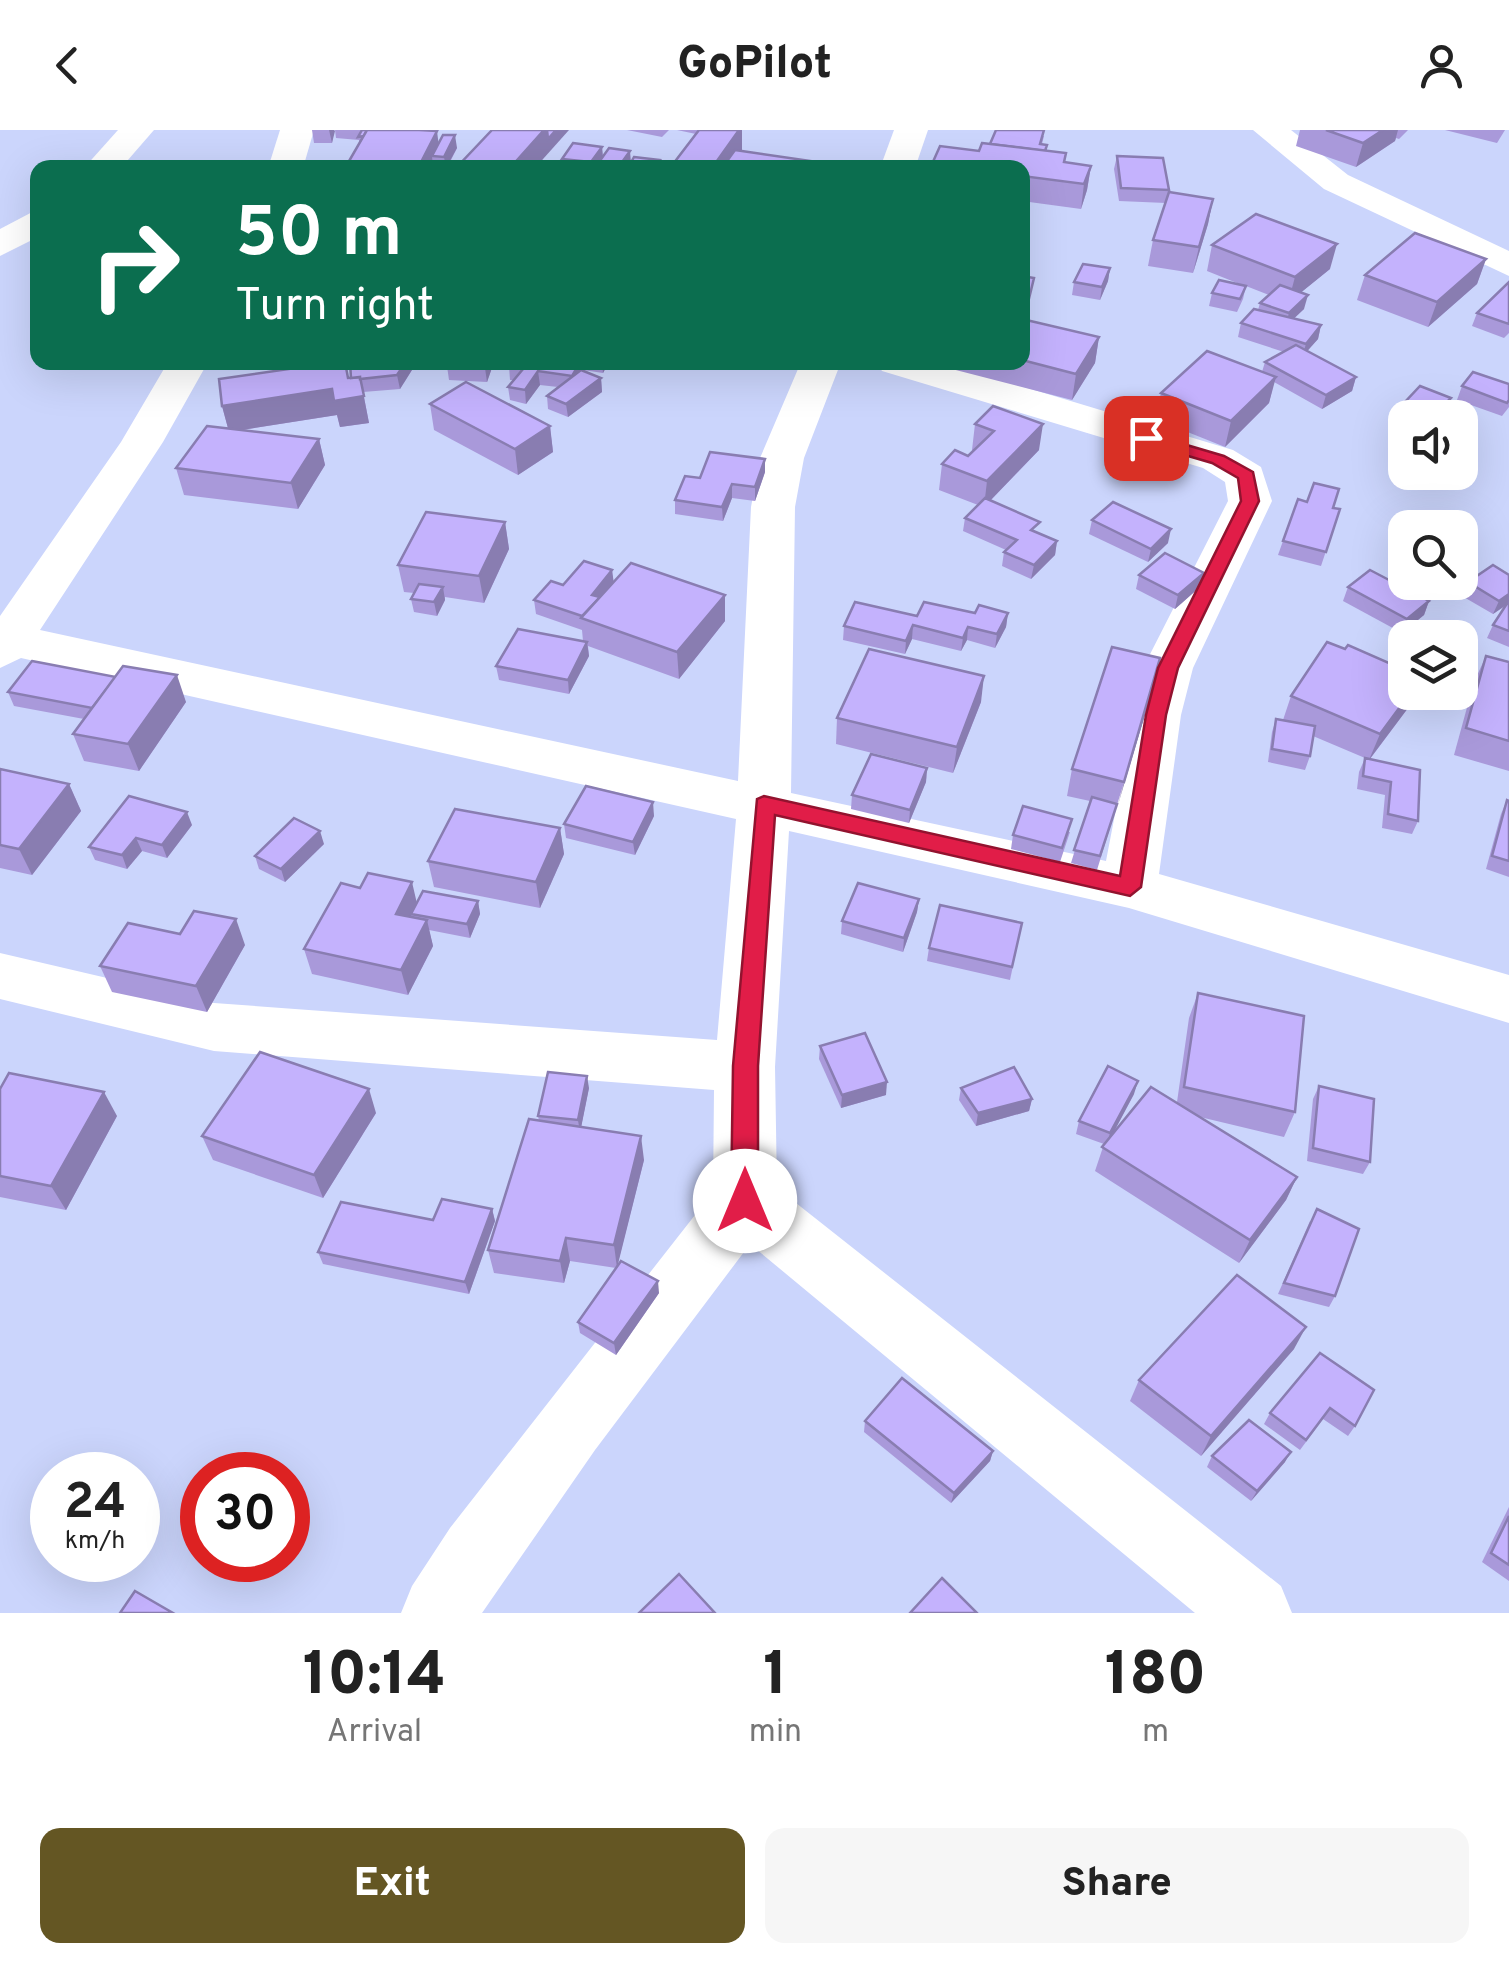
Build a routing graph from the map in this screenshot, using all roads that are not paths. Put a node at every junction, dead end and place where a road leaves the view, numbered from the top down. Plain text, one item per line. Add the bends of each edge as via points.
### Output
1 (136, 130) edge
2 (297, 130) edge
3 (911, 130) edge
4 (1270, 130) edge
5 (109, 160) edge
6 (288, 160) edge
7 (900, 160) edge
8 (30, 225) edge
9 (0, 245) edge
10 (1509, 265) edge
11 (183, 370) edge
12 (818, 370) edge
13 (922, 370) edge
14 (5, 646) edge
15 (764, 804) junction
16 (1130, 887) junction
17 (0, 976) edge
18 (1509, 1000) edge
19 (745, 1066) junction
20 (745, 1201) junction
21 (439, 1613) edge
22 (1254, 1613) edge

1 - 5 street
2 - 6 street
3 - 7 street
4 - 10 street via 1336,182
8 - 9 street
11 - 14 street
12 - 15 street via 782,458 773,507
13 - 16 street via 1218,460 1246,476 1250,501 1168,668
14 - 15 street
15 - 16 street
15 - 19 street
16 - 18 street
17 - 19 street via 214,1027
19 - 20 street
20 - 21 street via 558,1442
20 - 22 street

